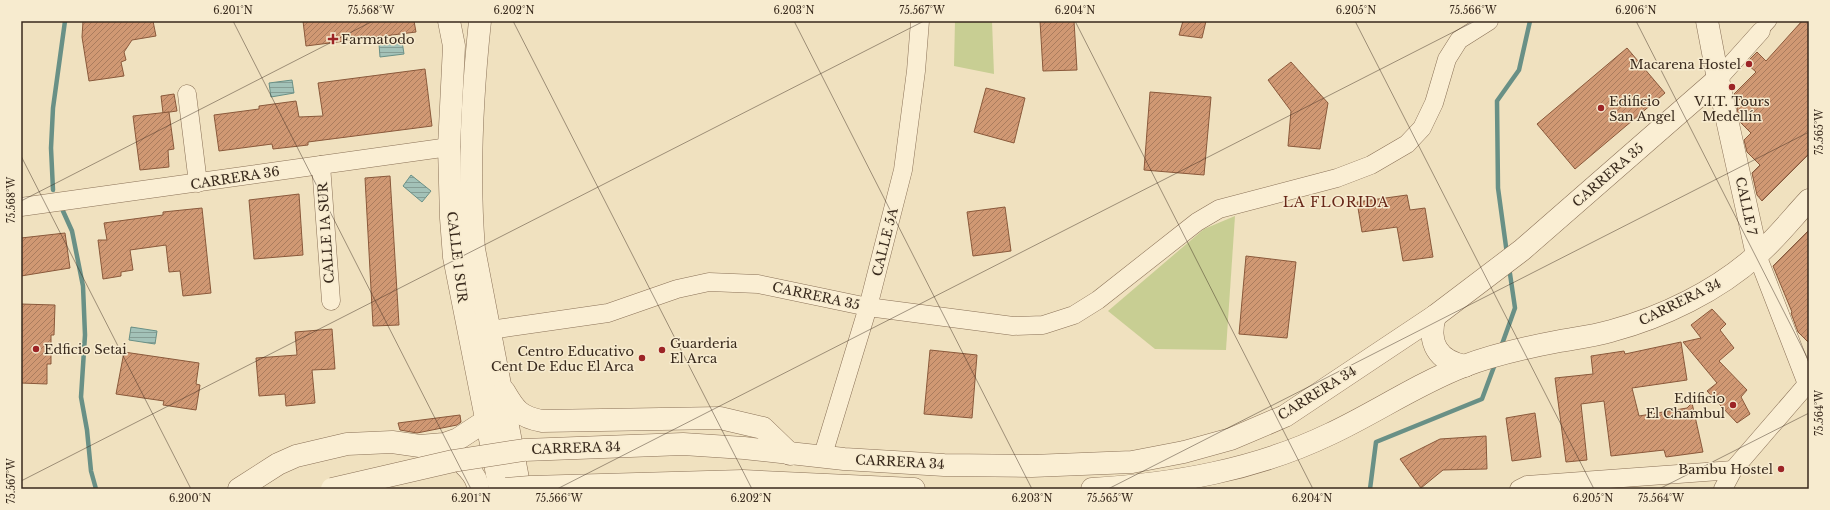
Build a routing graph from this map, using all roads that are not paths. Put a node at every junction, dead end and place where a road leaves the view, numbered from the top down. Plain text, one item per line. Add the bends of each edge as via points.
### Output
1 (449, 21) edge
2 (480, 21) edge
3 (920, 21) edge
4 (1489, 21) edge
5 (1707, 21) edge
6 (1765, 26) edge
7 (1718, 79) junction
8 (187, 94) dead end
9 (449, 147) junction
10 (321, 165) junction
11 (198, 184) junction
12 (1809, 200) edge
13 (21, 207) edge
14 (1749, 219) junction
15 (1787, 224) junction
16 (1757, 255) junction
17 (331, 301) dead end
18 (868, 307) junction
19 (1435, 316) junction
20 (490, 330) junction
21 (1400, 340) junction
22 (1472, 364) junction
23 (1437, 378) junction
24 (1808, 383) edge
25 (501, 386) junction
26 (487, 420) junction
27 (440, 444) junction
28 (790, 454) junction
29 (822, 458) junction
30 (1733, 470) junction
31 (814, 486) edge
32 (239, 489) edge
33 (332, 489) edge
34 (478, 489) edge
35 (500, 489) edge
36 (506, 489) edge
37 (520, 489) edge
38 (914, 489) edge
39 (1092, 489) edge
40 (1519, 489) edge
41 (1723, 489) edge

1 - 9 street, CALLE 1 SUR via 454,46
2 - 20 street, CALLE 1 SUR via 472,142 471,213 474,250
3 - 18 street, CALLE 5A via 903,170
4 - 18 street, CARRERA 35 via 1459,40 1448,59 1434,103 1422,128 1407,144 1371,165 1337,178 1219,209 1197,222 1098,300 1074,315 1043,325 1013,326
5 - 7 street, CALLE 7
6 - 7 street, CARRERA 35
7 - 14 street, CALLE 7
7 - 19 street, CARRERA 35 via 1522,250
8 - 11 street
9 - 10 street, CARRERA 36
9 - 26 street, CALLE 1 SUR via 450,218 454,257
10 - 11 street, CARRERA 36
10 - 17 street, CALLE 1A SUR
11 - 13 street, CARRERA 36
12 - 15 street, CARRERA 34
14 - 15 street via 1768,228
14 - 16 street, CALLE 7
15 - 16 street, CARRERA 34
16 - 22 street, CARRERA 34 via 1708,291 1656,316 1609,332 1511,351
16 - 24 street, CALLE 7
18 - 20 street, CARRERA 35 via 758,284 709,282 676,289 608,313
18 - 29 street, CALLE 5A
19 - 21 street, CARRERA 34
19 - 22 street via 1432,333 1436,350 1454,364
20 - 25 street, CALLE 1 SUR
21 - 23 street via 1418,348
21 - 29 street, CARRERA 34 via 1285,416 1231,439 1184,452 1132,462 1032,466 944,465
22 - 23 street, CARRERA 34
23 - 39 street, CARRERA 34 via 1329,434 1258,462 1225,472 1135,486
24 - 30 street
25 - 28 street via 518,412 529,419 542,421 720,418 763,428
25 - 37 street, CALLE 1 SUR
26 - 27 street via 458,438
26 - 35 street, CALLE 1 SUR
27 - 32 street via 347,444 296,456 278,464
27 - 34 street via 472,474
28 - 29 street, CARRERA 34
28 - 33 street, CARRERA 34, bridge via 683,444 524,450 453,461
30 - 40 street via 1527,485
30 - 41 street
31 - 36 street, CARRERA 34, bridge via 743,481 530,486
31 - 38 street, CARRERA 34

